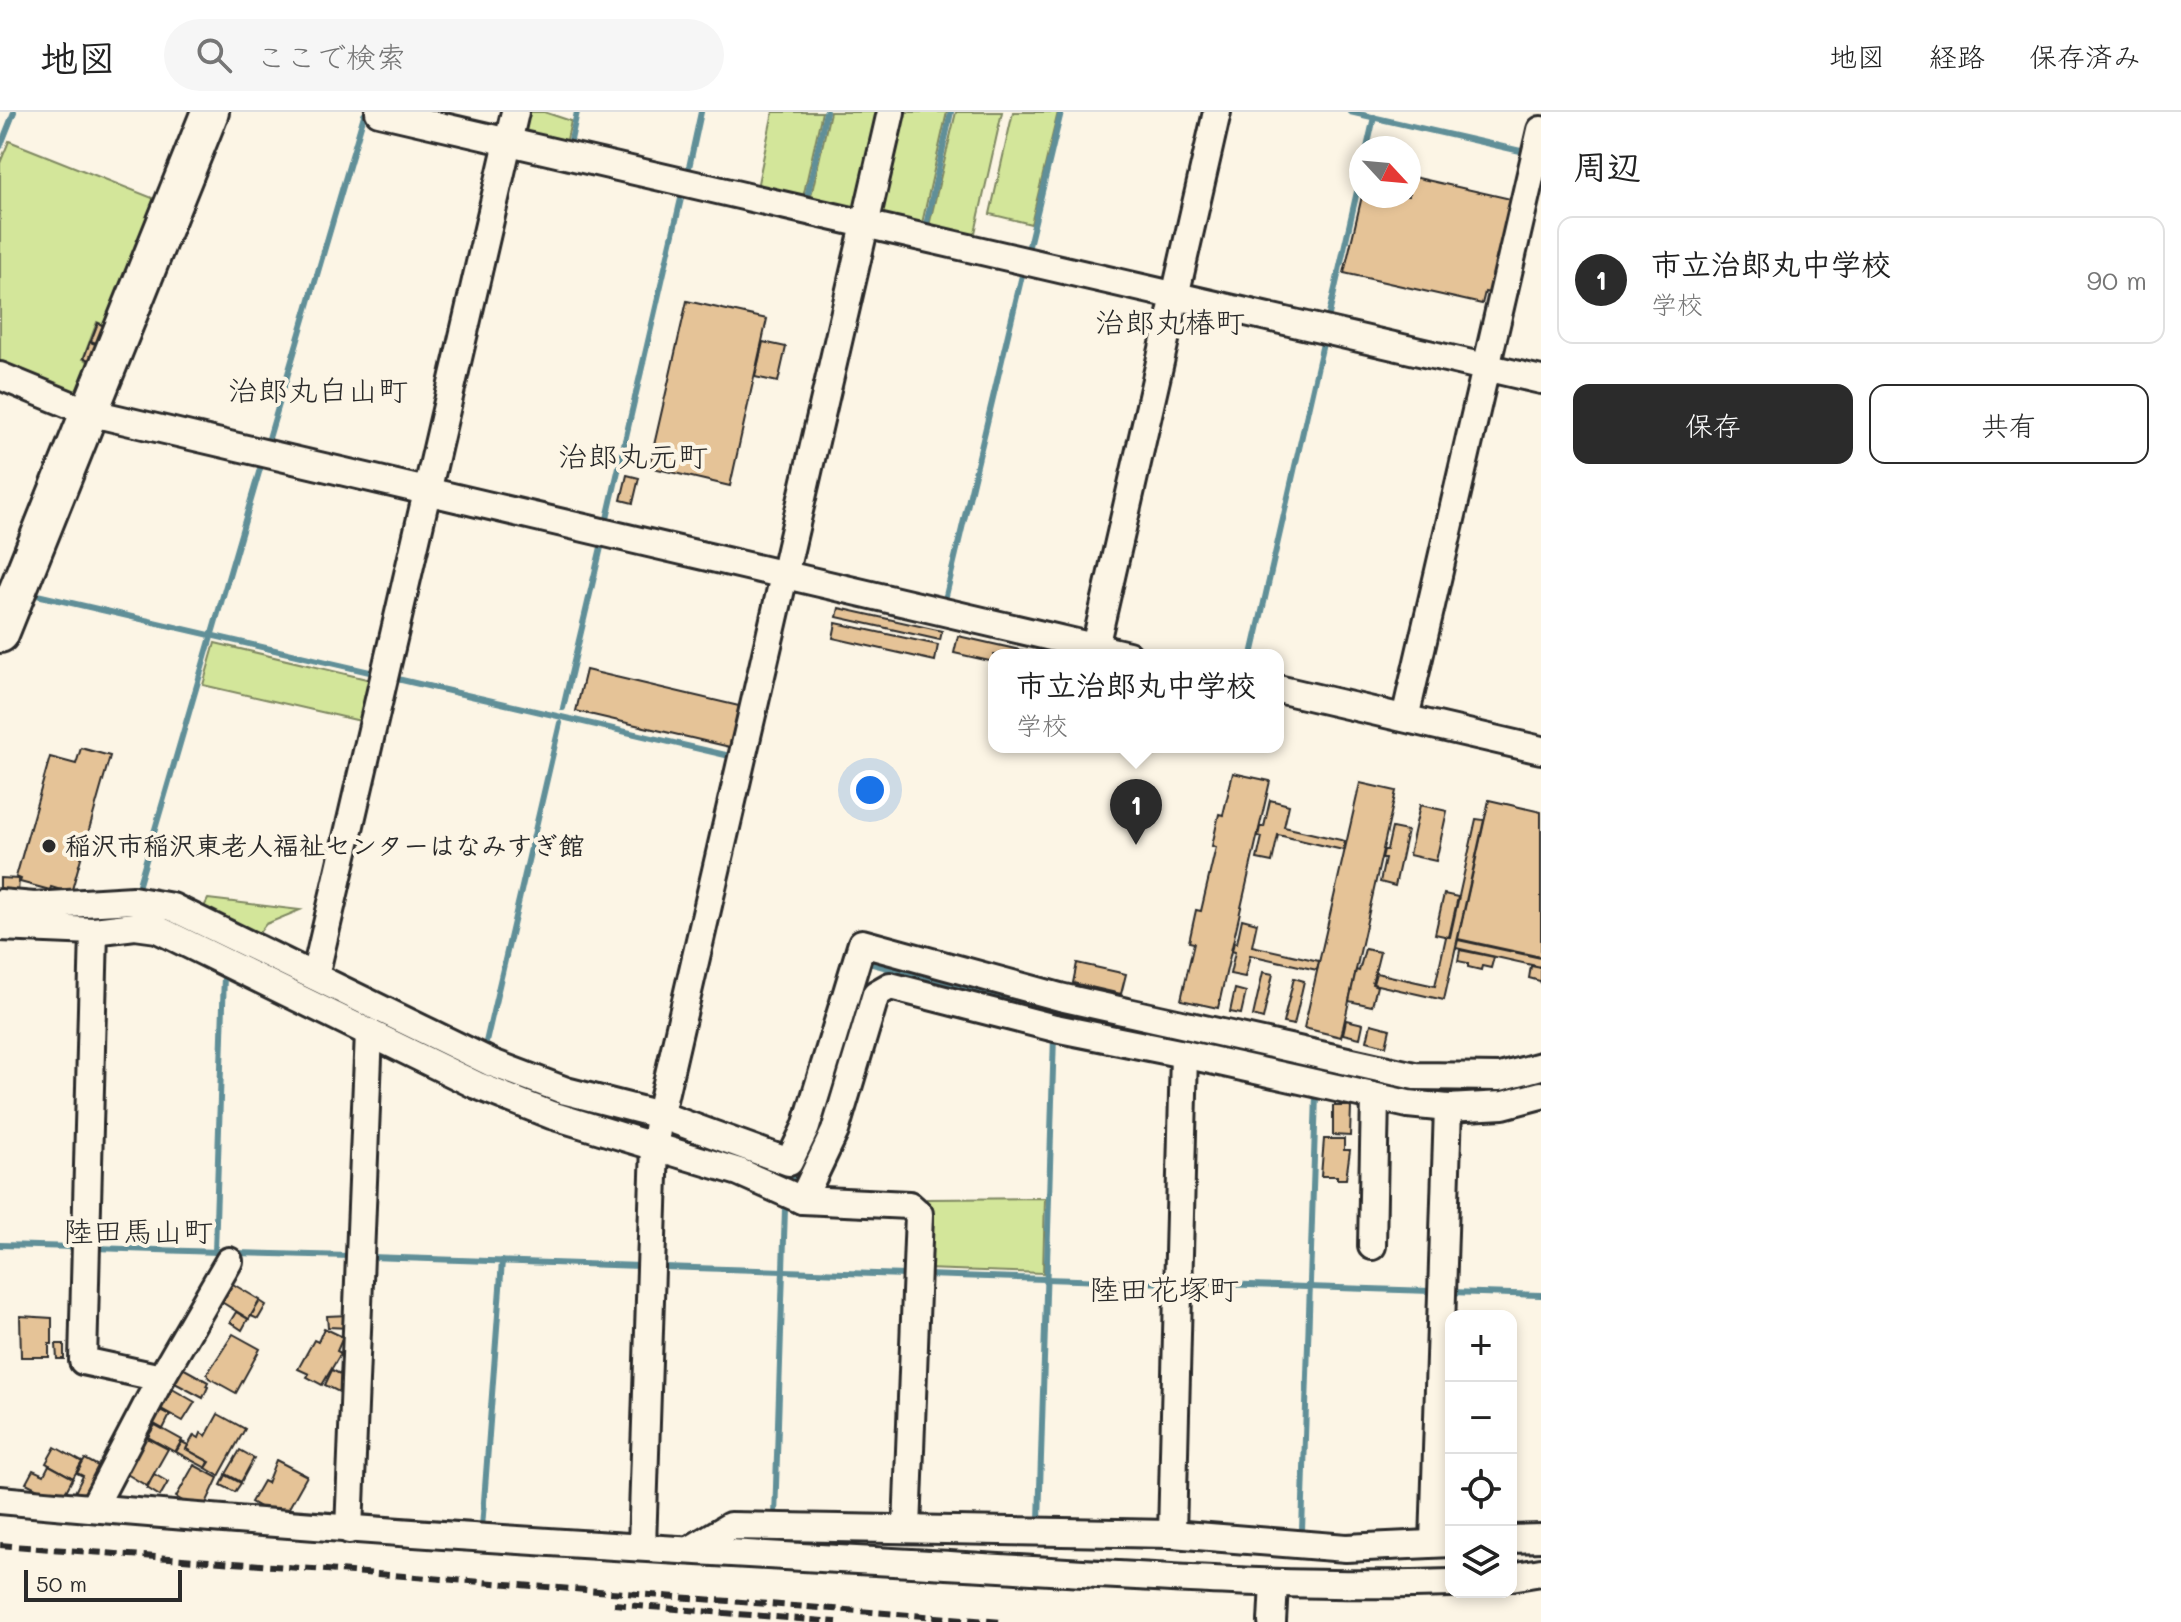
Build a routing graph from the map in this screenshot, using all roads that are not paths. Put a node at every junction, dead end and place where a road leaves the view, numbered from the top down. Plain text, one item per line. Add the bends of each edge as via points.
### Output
1 (210, 112) edge
2 (379, 112) edge
3 (515, 112) edge
4 (891, 112) edge
5 (1217, 112) edge
6 (1541, 130) edge
7 (508, 142) junction
8 (865, 224) junction
9 (1175, 296) junction
10 (1486, 367) junction
11 (0, 376) edge
12 (1541, 380) edge
13 (88, 412) junction
14 (427, 493) junction
15 (784, 576) junction
16 (0, 634) edge
17 (1095, 647) junction
18 (1103, 649) edge
19 (1284, 690) edge
20 (1405, 718) junction
21 (1541, 750) edge
22 (0, 903) edge
23 (0, 927) edge
24 (94, 931) junction
25 (315, 976) junction
26 (369, 1032) junction
27 (1184, 1054) junction
28 (1541, 1066) edge
29 (1541, 1095) edge
30 (1375, 1097) junction
31 (1448, 1108) junction
32 (657, 1130) junction
33 (802, 1200) junction
34 (1372, 1246) dead end
35 (229, 1261) dead end
36 (161, 1378) junction
37 (0, 1500) edge
38 (93, 1508) junction
39 (907, 1529) junction
40 (349, 1530) junction
41 (1172, 1534) junction
42 (1541, 1538) edge
43 (1517, 1539) edge
44 (1442, 1543) edge
45 (642, 1546) junction
46 (690, 1550) junction
47 (1541, 1572) edge
48 (1517, 1576) edge
49 (1274, 1583) junction
50 (1445, 1583) edge
51 (1272, 1622) edge

1 - 13 street
2 - 7 street
3 - 7 street
4 - 8 street
5 - 9 street
6 - 10 street
7 - 8 street
7 - 14 street
8 - 9 street
8 - 15 street
9 - 10 street
9 - 17 street
10 - 12 street
10 - 20 street
11 - 13 street
13 - 14 street
13 - 16 street
14 - 15 street
14 - 25 street
15 - 17 street
15 - 32 street
17 - 18 street
19 - 20 street
20 - 21 street
22 - 25 street via 133,900 172,907
23 - 24 street
24 - 26 street via 157,929
24 - 36 street via 83,1361
25 - 32 street via 492,1063
26 - 32 street via 551,1115
26 - 40 street
27 - 30 street
27 - 33 street via 890,986 876,994 835,1131
27 - 41 street
28 - 32 street via 1500,1077 1415,1076 1060,997 862,943 806,1127 789,1162
29 - 31 street via 1503,1105
30 - 31 street
30 - 34 street
31 - 44 street
32 - 33 street
32 - 45 street
33 - 39 street via 909,1205 919,1214
35 - 36 street
36 - 38 street
37 - 38 street
38 - 40 street
39 - 41 street
39 - 46 street via 730,1526
40 - 45 street
41 - 44 street via 1346,1548
42 - 43 street
45 - 46 street
46 - 49 street
47 - 48 street
49 - 50 street
49 - 51 street

